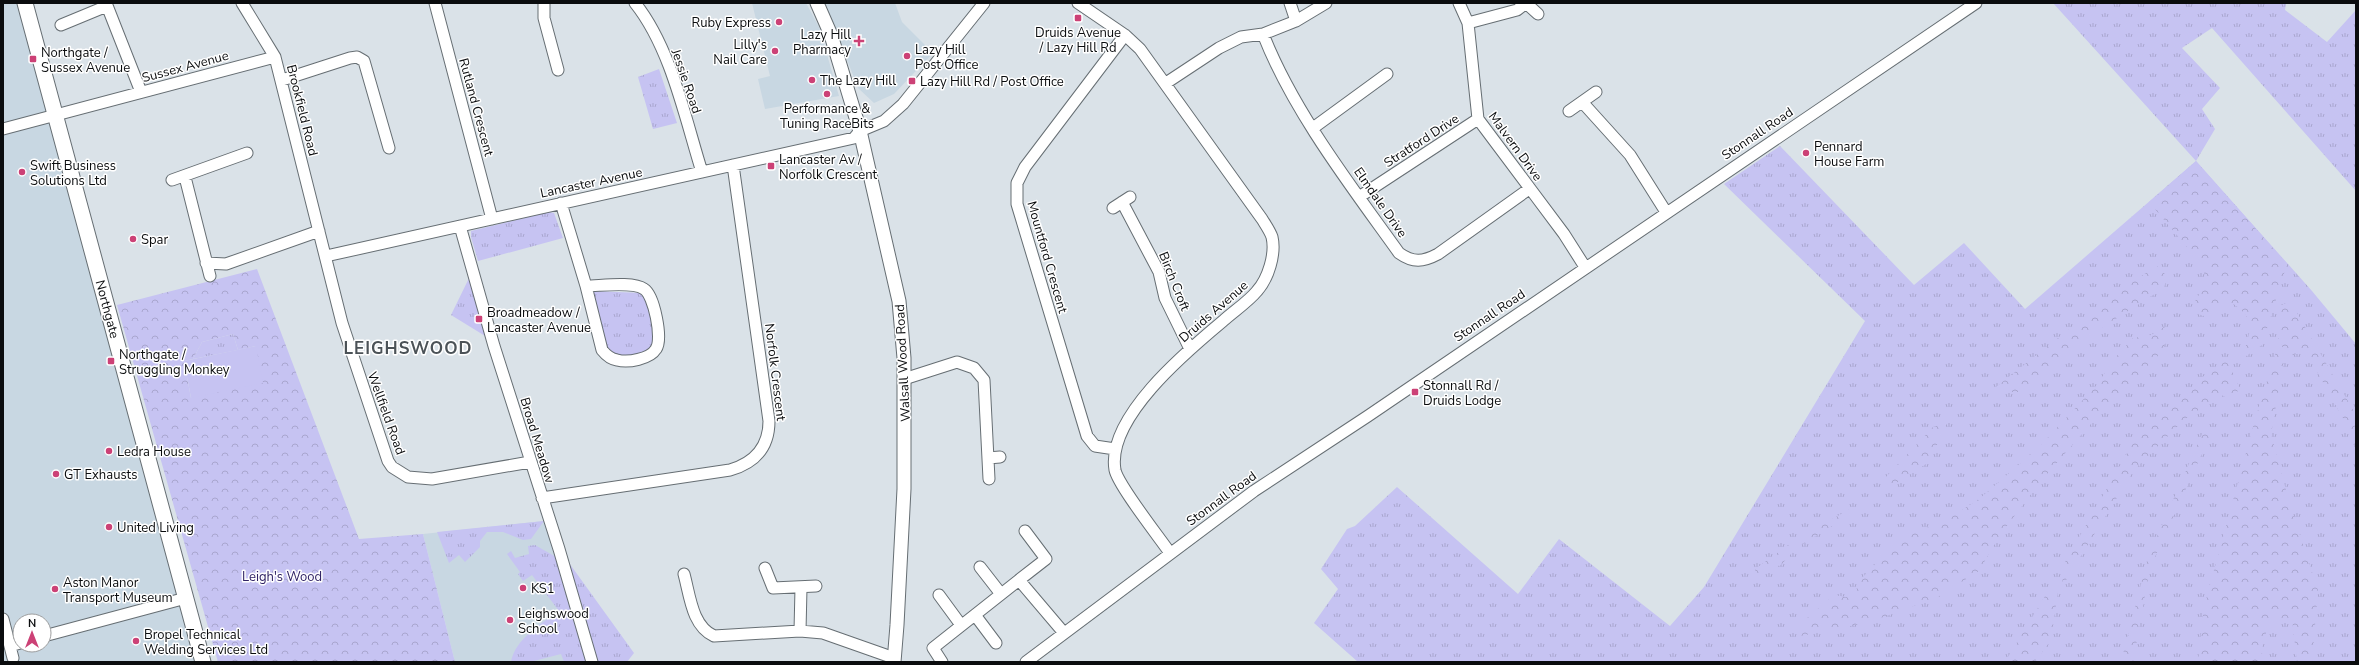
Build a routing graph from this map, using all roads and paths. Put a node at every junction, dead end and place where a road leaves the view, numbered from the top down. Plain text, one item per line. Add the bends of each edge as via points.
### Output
1 (25, 3) edge
2 (242, 3) edge
3 (435, 3) edge
4 (544, 3) edge
5 (635, 3) edge
6 (817, 3) edge
7 (984, 3) edge
8 (1078, 3) edge
9 (1290, 3) edge
10 (1326, 3) edge
11 (1459, 3) edge
12 (1526, 3) edge
13 (1976, 3) edge
14 (107, 5) edge
15 (1538, 14) dead end
16 (1296, 21) junction
17 (1468, 23) junction
18 (60, 25) dead end
19 (1263, 34) junction
20 (1125, 35) junction
21 (275, 57) junction
22 (559, 70) dead end
23 (282, 80) junction
24 (1384, 81) dead end
25 (1166, 83) junction
26 (141, 92) junction
27 (1596, 92) dead end
28 (1583, 103) junction
29 (1569, 111) dead end
30 (55, 114) junction
31 (1478, 119) junction
32 (1313, 128) junction
33 (3, 129) edge
34 (860, 131) junction
35 (389, 148) dead end
36 (247, 153) dead end
37 (733, 165) junction
38 (702, 172) junction
39 (185, 177) junction
40 (172, 180) dead end
41 (1529, 189) junction
42 (1359, 197) junction
43 (1122, 202) dead end
44 (561, 203) junction
45 (1666, 212) junction
46 (492, 219) junction
47 (460, 226) junction
48 (319, 231) junction
49 (326, 256) junction
50 (206, 263) junction
51 (1585, 267) junction
52 (210, 276) dead end
53 (586, 286) junction
54 (1190, 349) junction
55 (904, 379) junction
56 (1115, 449) junction
57 (1000, 457) dead end
58 (988, 458) junction
59 (530, 462) junction
60 (989, 479) dead end
61 (542, 498) junction
62 (1024, 531) dead end
63 (1170, 553) junction
64 (980, 567) dead end
65 (765, 568) dead end
66 (684, 574) dead end
67 (1019, 580) junction
68 (816, 586) dead end
69 (801, 588) junction
70 (1001, 594) junction
71 (939, 595) dead end
72 (186, 598) junction
73 (974, 615) junction
74 (3, 619) edge
75 (961, 626) junction
76 (800, 631) junction
77 (1064, 633) junction
78 (52, 634) edge
79 (12, 638) edge
80 (996, 643) dead end
81 (14, 653) edge
82 (13, 658) dead end
83 (894, 660) edge
84 (203, 662) edge
85 (592, 662) edge
86 (942, 662) edge
87 (1026, 662) edge

1 - 30 main road, Northgate
2 - 21 street, Brookfield Road
3 - 46 street, Rutland Crescent
4 - 22 street via 544,18
5 - 38 street, Jessie Road via 656,37 668,66
6 - 34 street, Walsall Wood Road via 832,35
7 - 34 street, Lancaster Avenue via 903,104 884,121
8 - 20 street, Druids Avenue
9 - 16 street
10 - 16 street
11 - 17 street, Malvern Drive
12 - 15 street
12 - 17 street via 1517,10
13 - 45 street, Stonnall Road
14 - 18 street
14 - 26 street
16 - 19 street
17 - 31 street, Malvern Drive
19 - 25 street via 1241,37 1219,48
19 - 32 street, Elmdale Drive via 1276,68
20 - 25 street, Druids Avenue via 1140,49
20 - 56 street, Mountford Crescent via 1025,166 1018,183 1016,204 1087,436 1095,446
21 - 23 street, Brookfield Road
21 - 26 street, Sussex Avenue
23 - 35 street via 350,58 357,57 364,61
23 - 48 street, Brookfield Road
24 - 32 street
25 - 54 street, Druids Avenue via 1272,237 1268,273 1258,291
26 - 30 street, Sussex Avenue
27 - 28 street
28 - 29 street
28 - 45 street via 1630,155
30 - 33 street, Sussex Avenue
30 - 72 main road, Northgate
31 - 41 street, Malvern Drive
31 - 42 street, Stratford Drive
32 - 42 street, Elmdale Drive
34 - 37 street, Lancaster Avenue via 854,138
34 - 55 street, Walsall Wood Road via 887,239 899,301
36 - 39 street via 237,162
37 - 38 street, Lancaster Avenue
37 - 61 street, Norfolk Crescent via 769,421 768,436 761,451 743,466 730,470
38 - 44 street, Lancaster Avenue
39 - 40 street
39 - 50 street
41 - 42 street, Elmdale Drive via 1438,254 1416,261 1400,253
41 - 51 street, Malvern Drive via 1564,234
43 - 54 street, Birch Croft via 1159,272 1165,298
44 - 46 street, Lancaster Avenue
44 - 53 street
45 - 51 street, Stonnall Road
46 - 47 street, Lancaster Avenue
47 - 49 street, Lancaster Avenue
47 - 59 street, Broad Meadow
48 - 49 street, Wellfield Road
48 - 50 street via 226,264
49 - 59 street, Wellfield Road via 342,324 363,390 392,466 408,477 432,479
50 - 52 street
51 - 63 street, Stonnall Road via 1254,491
53 - 53 street via 602,350 609,357 618,361 647,358 656,350 659,340 652,296 644,288 634,285
54 - 56 street, Druids Avenue via 1128,417
55 - 58 street via 957,362 974,368 984,380
55 - 83 street, Walsall Wood Road via 904,489
56 - 63 street, Druids Avenue via 1115,472
57 - 58 street
58 - 60 street
59 - 61 street, Broad Meadow
61 - 85 street, Broad Meadow
62 - 67 street via 1046,559
63 - 77 street, Stonnall Road
64 - 70 street
65 - 69 street via 773,588
66 - 76 street via 696,617 704,631 714,636
67 - 70 street
67 - 77 street
68 - 69 street
69 - 76 street
70 - 73 street
71 - 75 street
72 - 78 street
72 - 84 main road, Northgate
73 - 75 street
73 - 80 street
74 - 79 street
75 - 86 street via 933,648
76 - 83 street via 823,633
77 - 87 street, Stonnall Road
81 - 82 street

